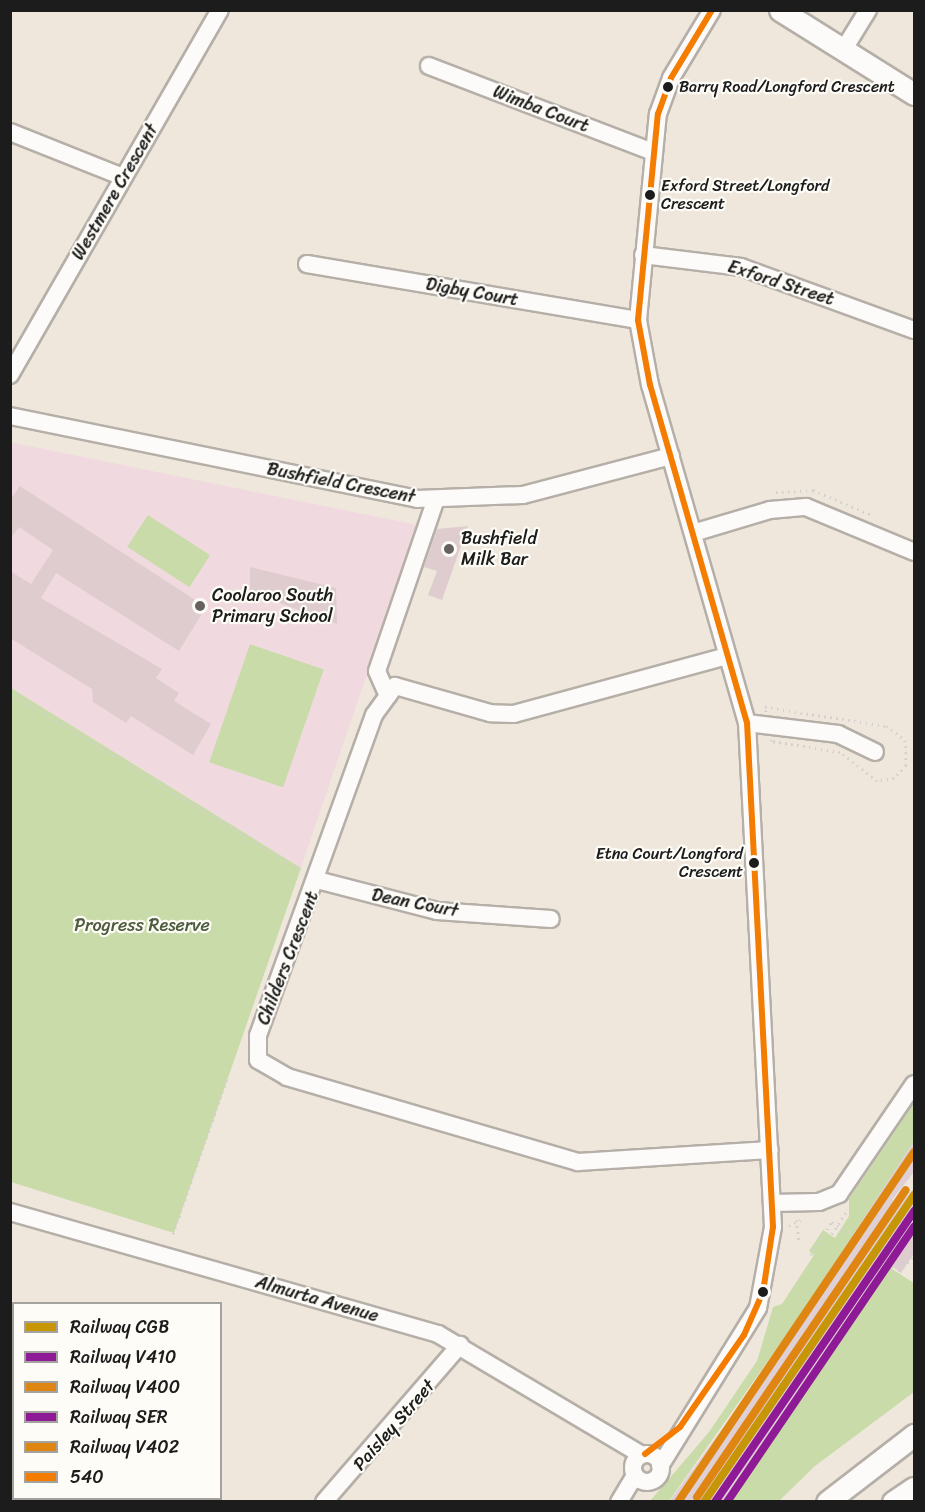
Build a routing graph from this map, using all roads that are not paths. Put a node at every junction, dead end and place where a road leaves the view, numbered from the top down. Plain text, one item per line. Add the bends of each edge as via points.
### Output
1 (220, 10) edge
2 (712, 10) edge
3 (780, 10) edge
4 (868, 10) edge
5 (844, 50) junction
6 (429, 66) dead end
7 (915, 94) edge
8 (10, 132) edge
9 (653, 152) junction
10 (123, 177) junction
11 (643, 255) junction
12 (307, 264) dead end
13 (638, 320) junction
14 (915, 330) edge
15 (10, 375) edge
16 (10, 416) edge
17 (671, 456) junction
18 (436, 499) junction
19 (693, 533) junction
20 (915, 552) edge
21 (727, 656) junction
22 (388, 696) junction
23 (747, 723) junction
24 (875, 752) dead end
25 (317, 880) junction
26 (551, 919) dead end
27 (915, 1084) edge
28 (770, 1150) junction
29 (772, 1203) junction
30 (10, 1212) edge
31 (460, 1345) junction
32 (680, 1427) junction
33 (915, 1435) edge
34 (640, 1467) junction
35 (915, 1488) edge
36 (324, 1502) edge
37 (619, 1502) edge
38 (627, 1502) edge
39 (827, 1502) edge
40 (893, 1502) edge

1 - 10 street, Westmere Crescent
2 - 9 street via 665,89
3 - 5 main road
4 - 5 street
5 - 7 main road
6 - 9 street, Wimba Court
8 - 10 street
9 - 11 street
10 - 15 street, Westmere Crescent
11 - 13 street
11 - 14 street, Exford Street via 741,267
12 - 13 street, Digby Court
13 - 17 street
16 - 18 street, Bushfield Crescent
17 - 18 street, Bushfield Crescent via 524,495
17 - 19 street
18 - 22 street via 377,671
19 - 20 street via 770,510 806,507
19 - 21 street
21 - 22 street via 514,714 490,713 395,686
21 - 23 street
22 - 25 street, Childers Crescent via 374,715
23 - 24 street via 838,734
23 - 28 street
25 - 26 street, Dean Court via 437,911
25 - 28 street, Childers Crescent via 258,1036 258,1060 287,1077 578,1162
27 - 29 street via 838,1194 819,1202
28 - 29 street
29 - 32 street via 770,1256 758,1308 729,1360
30 - 31 street, Almurta Avenue via 413,1326
31 - 34 street, Almurta Avenue via 602,1436
31 - 36 street, Paisley Street
32 - 34 street
32 - 34 street via 660,1466
33 - 39 main road
34 - 37 street
34 - 38 street
35 - 40 main road

